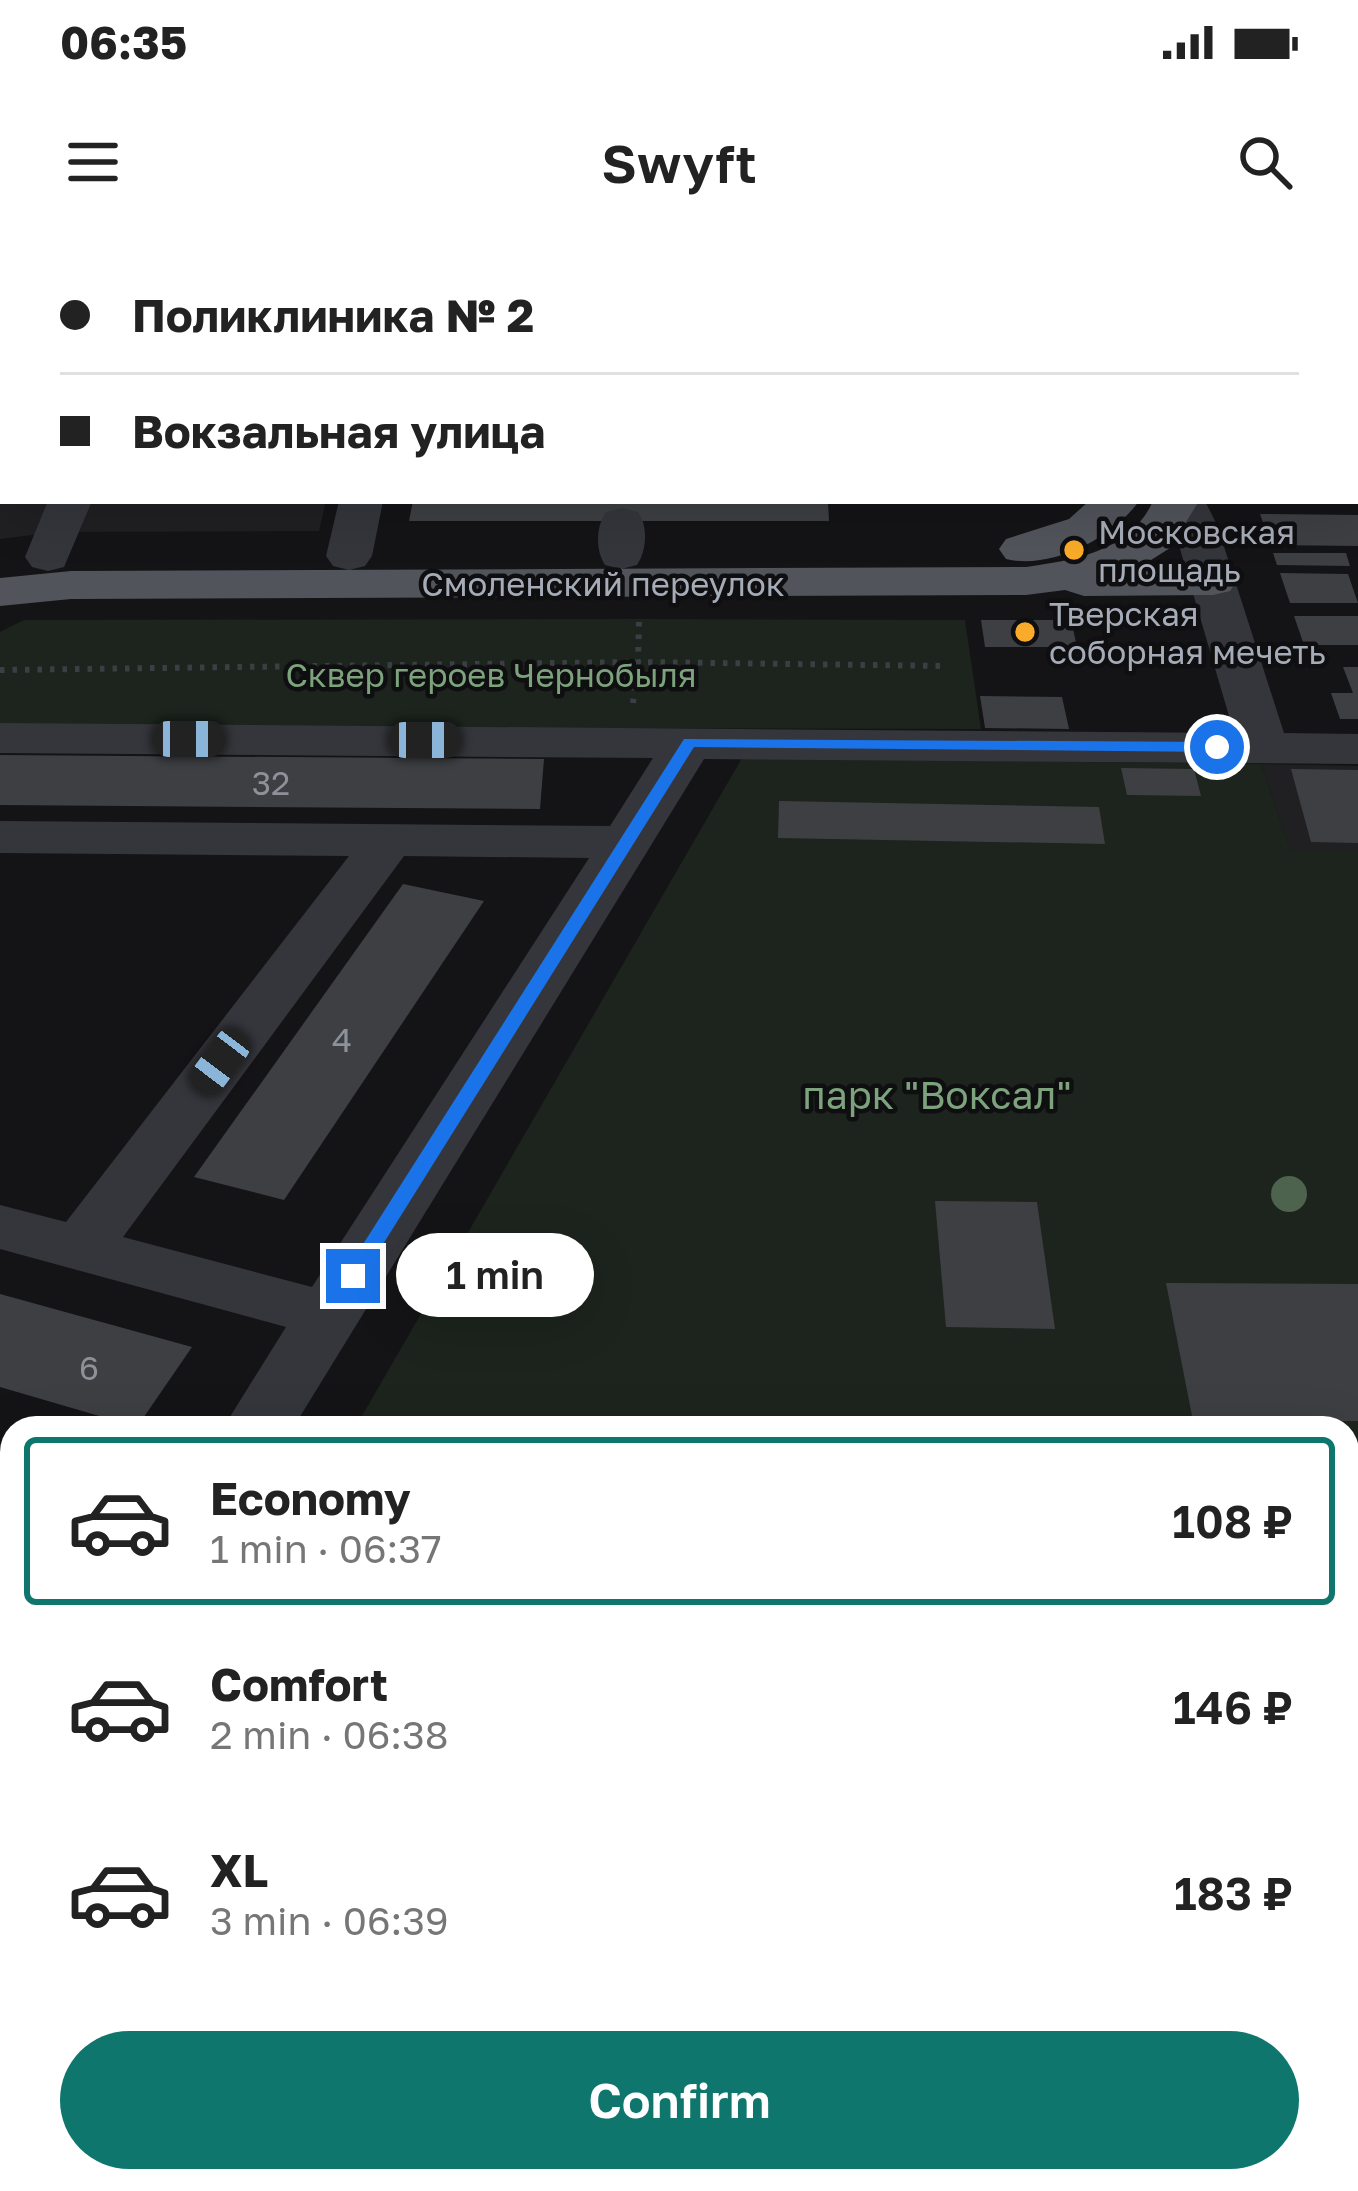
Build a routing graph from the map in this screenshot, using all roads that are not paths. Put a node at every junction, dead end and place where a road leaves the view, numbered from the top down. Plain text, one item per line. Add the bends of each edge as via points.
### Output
1 (69, 504) edge
2 (360, 504) edge
3 (1113, 504) edge
4 (1178, 504) edge
5 (1181, 504) edge
6 (350, 551) junction
7 (48, 557) junction
8 (0, 561) edge
9 (1213, 581) junction
10 (1009, 582) junction
11 (0, 592) edge
12 (0, 738) edge
13 (689, 742) junction
14 (1264, 748) junction
15 (1358, 749) edge
16 (0, 837) edge
17 (390, 838) junction
18 (626, 842) junction
19 (0, 1227) edge
20 (80, 1249) junction
21 (328, 1315) junction
22 (265, 1416) edge

1 - 7 street
2 - 6 street
3 - 6 main road, Смоленский переулок via 1076,534 1007,551 622,538
4 - 10 main road, Смоленский переулок via 1164,527 1129,554 1075,573
5 - 9 street
6 - 7 main road, Смоленский переулок
7 - 8 main road, Смоленский переулок
9 - 10 main road
9 - 14 street
10 - 11 main road, Смоленский переулок via 71,584
12 - 13 street
13 - 14 street
13 - 18 street
14 - 15 street
16 - 17 street
17 - 18 street
17 - 20 street
18 - 21 street
19 - 20 street
20 - 21 street
21 - 22 street

